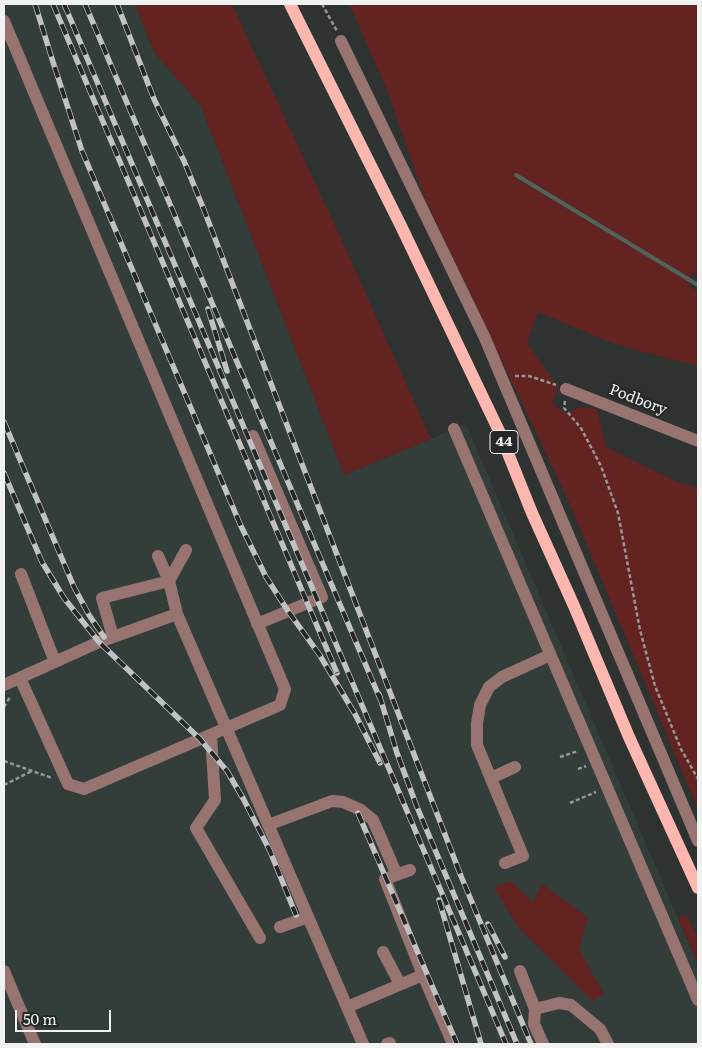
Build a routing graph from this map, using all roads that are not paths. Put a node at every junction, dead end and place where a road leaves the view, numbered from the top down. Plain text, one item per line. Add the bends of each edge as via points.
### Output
1 (290, 4) edge
2 (4, 21) edge
3 (341, 41) road end
4 (566, 389) road end
5 (454, 429) dead end
6 (253, 436) dead end
7 (698, 441) edge
8 (186, 550) dead end
9 (158, 556) dead end
10 (21, 574) dead end
11 (169, 581) junction
12 (177, 614) junction
13 (257, 624) junction
14 (113, 637) junction
15 (550, 655) junction
16 (55, 662) junction
17 (20, 678) junction
18 (4, 685) edge
19 (226, 729) junction
20 (211, 735) junction
21 (515, 767) dead end
22 (491, 778) junction
23 (268, 825) junction
24 (698, 841) edge
25 (505, 863) dead end
26 (410, 870) dead end
27 (397, 875) junction
28 (698, 888) edge
29 (308, 917) junction
30 (280, 927) dead end
31 (260, 938) dead end
32 (383, 952) dead end
33 (520, 971) dead end
34 (4, 972) edge
35 (423, 975) junction
36 (400, 984) junction
37 (698, 1000) edge
38 (347, 1007) junction
39 (536, 1009) junction
40 (35, 1044) edge
41 (363, 1044) edge
42 (453, 1044) edge
43 (543, 1044) edge
44 (608, 1044) edge

1 - 28 main road, 44 via 499,431
2 - 13 street
3 - 24 street via 484,336
4 - 7 street, Podbory
5 - 15 street
6 - 13 street via 322,597
8 - 11 street
9 - 11 street
10 - 16 street
11 - 12 street
11 - 14 street via 102,598
12 - 14 street
12 - 19 street
13 - 19 street via 284,689 280,704
14 - 16 street
15 - 22 street via 502,676 489,687 480,705 477,744
15 - 37 street
16 - 17 street
17 - 18 street
17 - 20 street via 68,784 84,789
19 - 20 street
19 - 23 street
20 - 31 street via 215,800 196,828
21 - 22 street
22 - 25 street via 523,856
23 - 27 street via 332,801 343,802 373,820
23 - 29 street
26 - 27 street
27 - 35 street via 385,879
29 - 30 street
29 - 38 street
32 - 36 street
33 - 39 street
34 - 40 street
35 - 36 street
35 - 42 street
36 - 38 street
38 - 41 street
39 - 43 street via 534,1024
39 - 44 street via 559,1002 571,1005 600,1029

